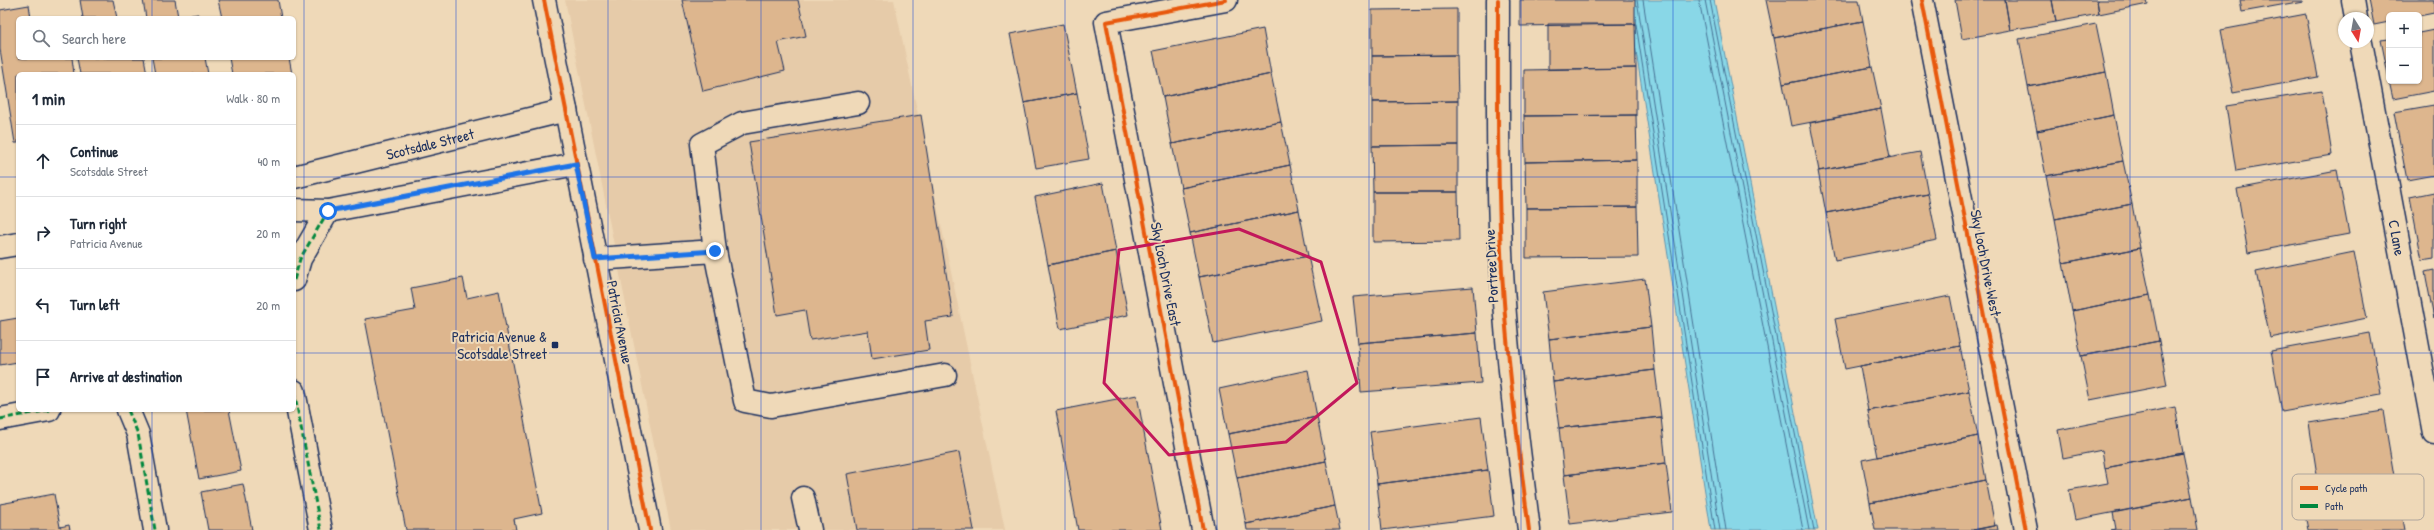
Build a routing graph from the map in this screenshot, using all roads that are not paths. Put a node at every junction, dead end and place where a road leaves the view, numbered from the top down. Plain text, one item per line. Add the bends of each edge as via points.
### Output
1 (544, 0) edge
2 (1226, 0) edge
3 (1498, 0) edge
4 (1922, 0) edge
5 (2353, 0) edge
6 (2355, 12) edge
7 (2362, 48) edge
8 (858, 103) dead end
9 (566, 110) junction
10 (576, 164) junction
11 (296, 177) edge
12 (296, 210) edge
13 (328, 211) junction
14 (16, 244) edge
15 (0, 247) edge
16 (715, 251) junction
17 (595, 259) junction
18 (296, 273) edge
19 (945, 375) dead end
20 (296, 401) edge
21 (38, 412) edge
22 (129, 412) edge
23 (0, 419) edge
24 (2434, 433) edge
25 (803, 498) dead end
26 (156, 530) edge
27 (321, 530) edge
28 (650, 530) edge
29 (810, 530) edge
30 (1203, 530) edge
31 (1529, 530) edge
32 (2026, 530) edge

1 - 9 street, Patricia Avenue
2 - 30 street, Sky Loch Drive East via 1106,22
3 - 31 street, Portree Drive via 1498,151 1502,272 1512,401
4 - 32 street, Sky Loch Drive West
5 - 6 street
7 - 24 street, C Lane
8 - 16 street via 742,123 702,144
9 - 10 street, Patricia Avenue
9 - 11 street, Scotsdale Street
10 - 13 street
10 - 17 street, Patricia Avenue
12 - 13 street
13 - 18 street via 300,259
14 - 15 street
16 - 17 street
16 - 19 street via 745,401 771,406
17 - 28 street, Patricia Avenue
20 - 27 street
21 - 23 street
22 - 26 street via 138,434
25 - 29 street

